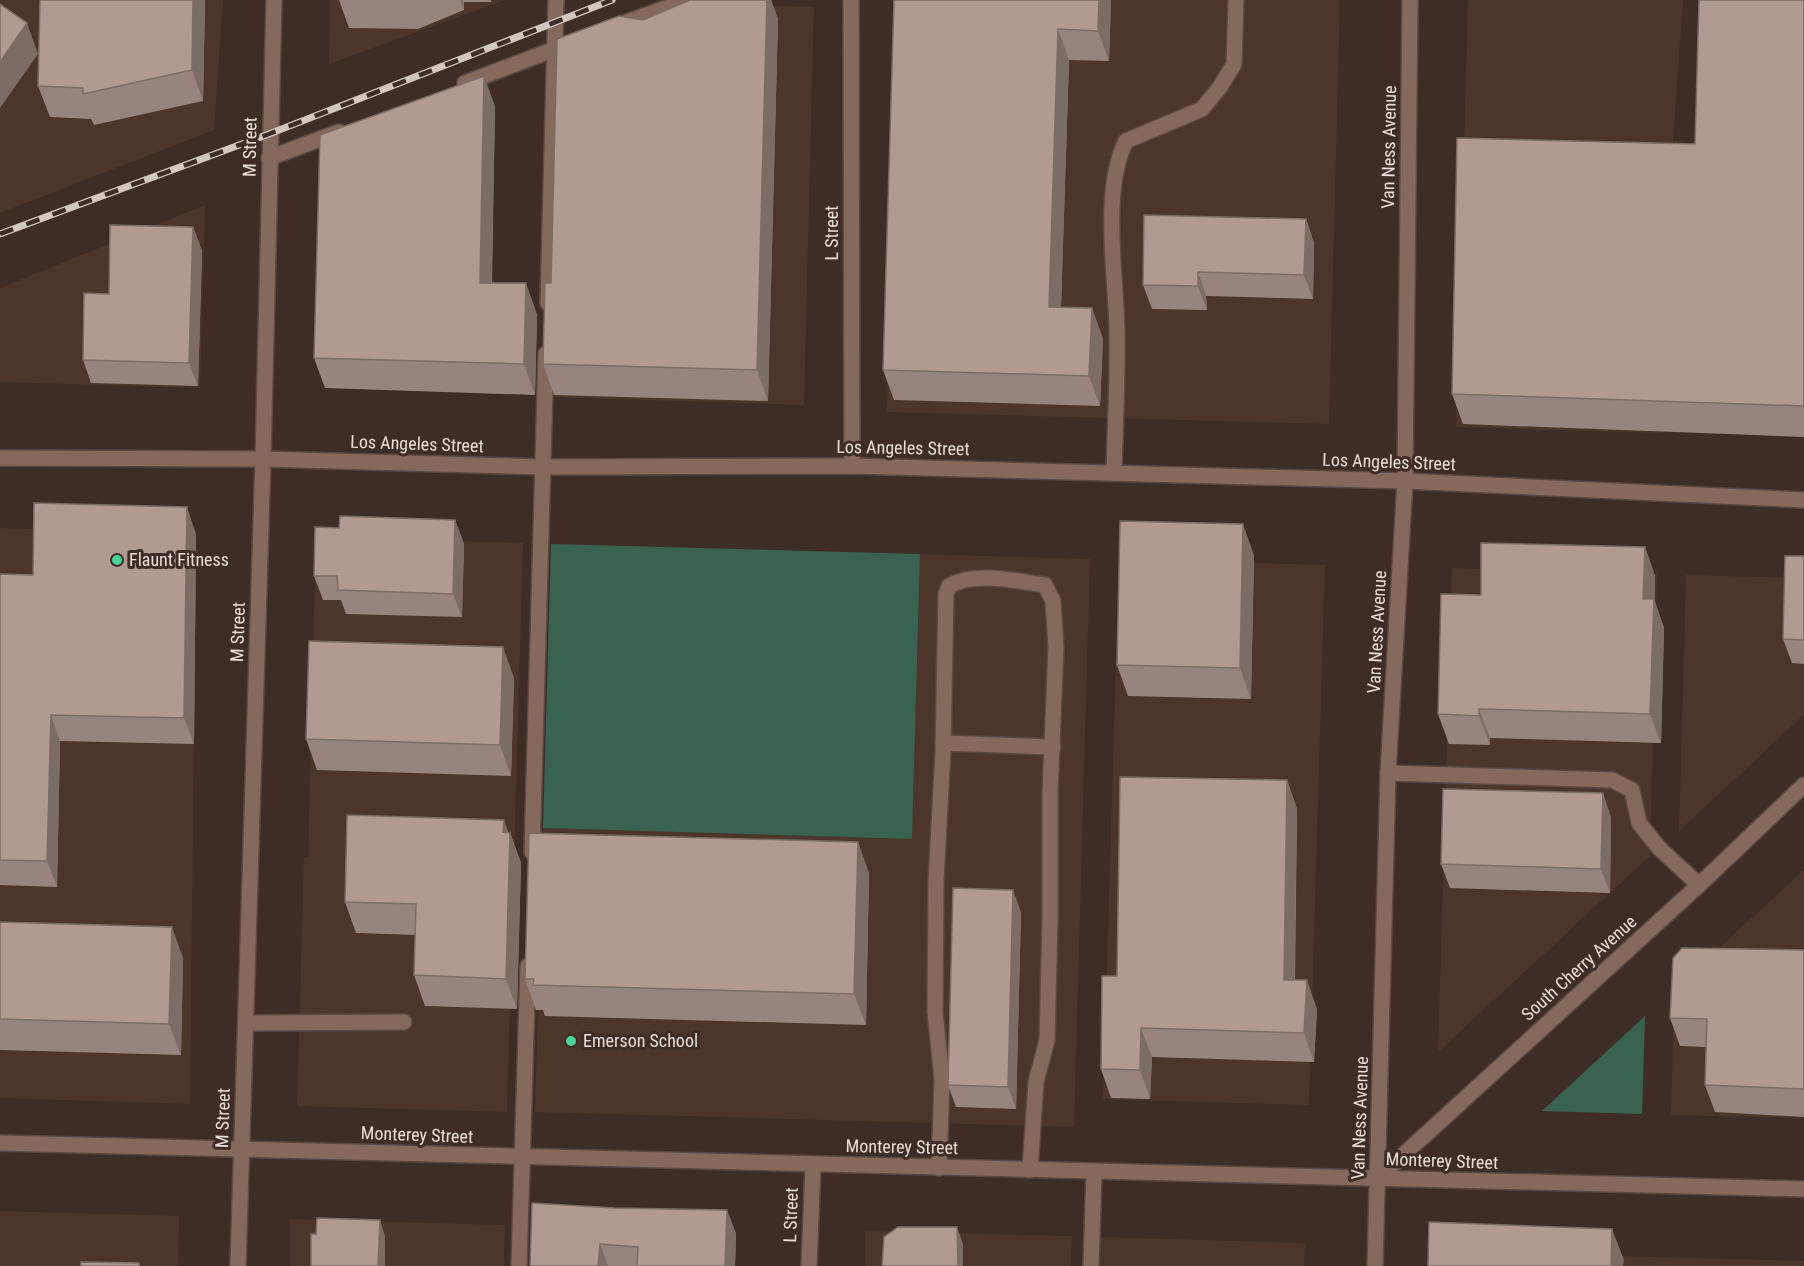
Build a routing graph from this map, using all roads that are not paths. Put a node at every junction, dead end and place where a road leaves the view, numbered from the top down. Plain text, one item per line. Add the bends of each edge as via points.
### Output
1 (274, 0) edge
2 (556, 0) edge
3 (688, 0) edge
4 (851, 0) edge
5 (1236, 0) edge
6 (1410, 0) edge
7 (599, 33) edge
8 (577, 41) edge
9 (555, 49) junction
10 (456, 87) edge
11 (357, 125) edge
12 (269, 158) junction
13 (0, 458) edge
14 (263, 459) junction
15 (852, 466) junction
16 (543, 467) junction
17 (1114, 473) junction
18 (1405, 481) junction
19 (1804, 500) edge
20 (943, 743) junction
21 (1053, 747) junction
22 (1388, 773) junction
23 (1804, 785) edge
24 (531, 871) edge
25 (1699, 885) junction
26 (528, 955) edge
27 (404, 1022) dead end
28 (246, 1023) junction
29 (0, 1143) edge
30 (242, 1150) junction
31 (522, 1157) junction
32 (813, 1165) junction
33 (939, 1168) junction
34 (1030, 1170) junction
35 (1094, 1172) junction
36 (1378, 1178) junction
37 (1804, 1190) edge
38 (238, 1266) edge
39 (519, 1266) edge
40 (809, 1266) edge
41 (1092, 1266) edge
42 (1375, 1266) edge

1 - 12 street, M Street
2 - 9 street
3 - 7 street
4 - 15 street, L Street
5 - 17 street via 1234,64 1220,87 1202,110 1126,141 1117,159 1112,187 1117,333
6 - 18 street, Van Ness Avenue
8 - 9 street
9 - 10 street
9 - 16 street
11 - 12 street
12 - 14 street, M Street
13 - 14 street, Los Angeles Street
14 - 16 street, Los Angeles Street
14 - 28 street, M Street
15 - 16 street, Los Angeles Street
15 - 17 street, Los Angeles Street
16 - 24 street
17 - 18 street, Los Angeles Street
18 - 19 street, Los Angeles Street
18 - 22 street, Van Ness Avenue
20 - 21 street
20 - 21 street via 949,586 960,580 1005,580 1045,585 1053,601
20 - 33 street via 936,880 935,1012 942,1079
21 - 34 street via 1047,1040 1036,1082
22 - 25 street via 1612,780 1632,790 1639,824
22 - 36 street, Van Ness Avenue
23 - 25 street, South Cherry Avenue
25 - 36 street, South Cherry Avenue
26 - 31 street
27 - 28 street
28 - 30 street, M Street
29 - 30 street, Monterey Street
30 - 31 street, Monterey Street
30 - 38 street, M Street
31 - 32 street, Monterey Street
31 - 39 street
32 - 33 street, Monterey Street
32 - 40 street, L Street
33 - 34 street, Monterey Street
34 - 35 street, Monterey Street
35 - 36 street, Monterey Street
35 - 41 street
36 - 37 street, Monterey Street
36 - 42 street, Van Ness Avenue

